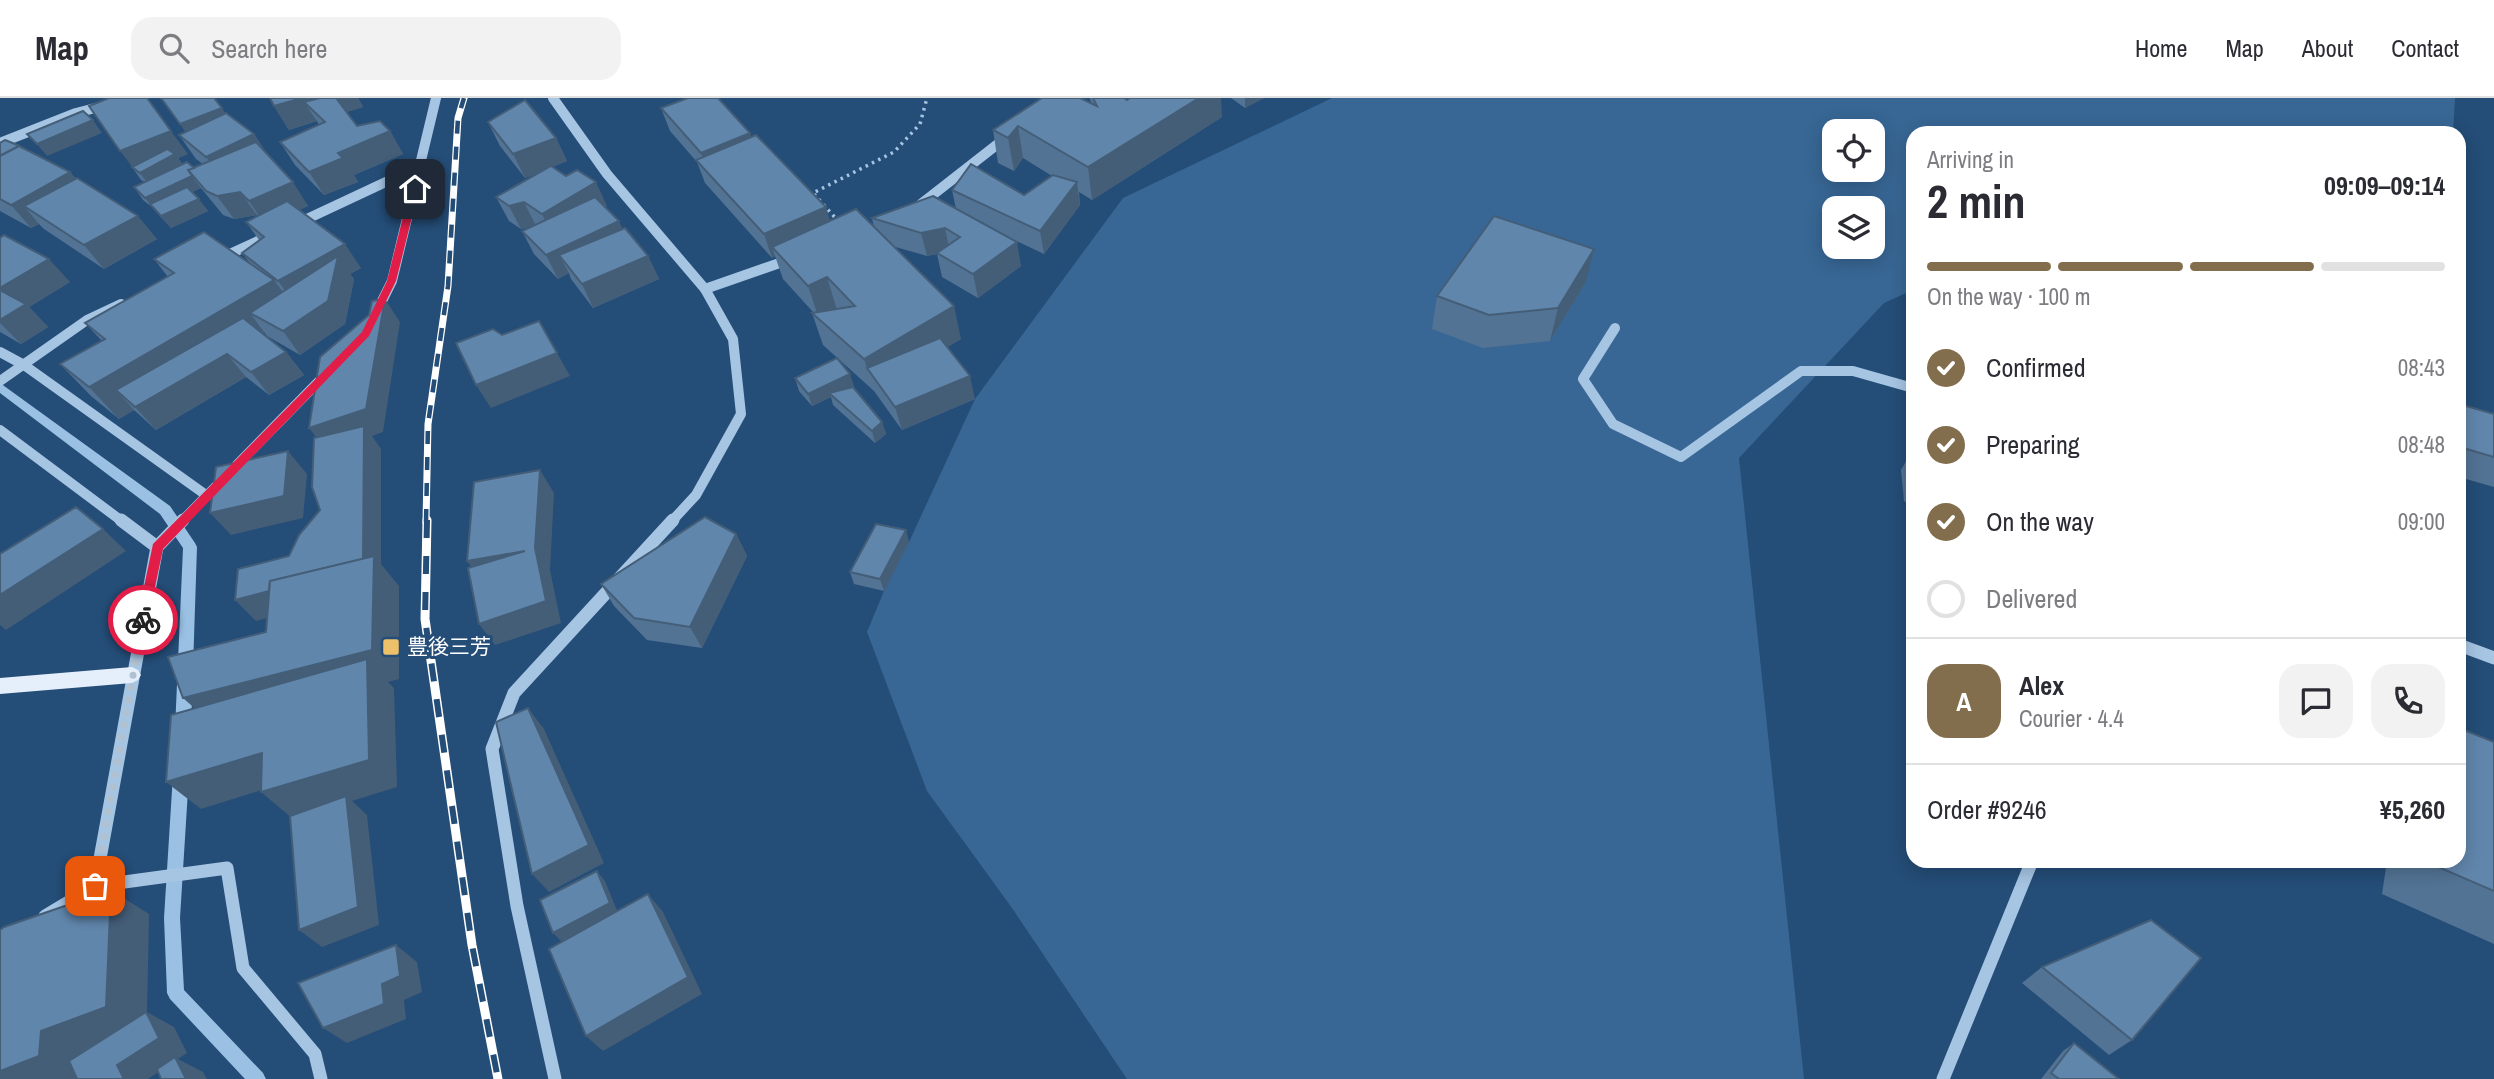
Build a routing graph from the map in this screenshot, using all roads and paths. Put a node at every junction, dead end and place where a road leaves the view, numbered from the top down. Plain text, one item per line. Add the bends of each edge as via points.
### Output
1 (134, 98) edge
2 (436, 98) edge
3 (553, 98) edge
4 (927, 98) edge
5 (0, 130) edge
6 (1013, 132) edge
7 (4, 141) edge
8 (420, 166) junction
9 (906, 211) edge
10 (844, 227) edge
11 (804, 255) edge
12 (211, 263) edge
13 (705, 289) junction
14 (136, 297) edge
15 (371, 323) edge
16 (1615, 328) dead end
17 (0, 352) edge
18 (338, 362) edge
19 (24, 365) junction
20 (0, 381) edge
21 (1906, 386) edge
22 (0, 430) edge
23 (206, 495) junction
24 (157, 547) junction
25 (2466, 648) edge
26 (2494, 658) edge
27 (132, 675) junction
28 (0, 685) edge
29 (2029, 868) edge
30 (95, 886) junction
31 (27, 926) edge
32 (321, 1079) edge
33 (555, 1079) edge
34 (1943, 1079) edge

1 - 7 street via 76,113
2 - 8 street
3 - 13 street via 607,174
4 - 10 path via 920,124 894,152 813,193
5 - 7 street
6 - 9 street via 928,201
8 - 12 street
8 - 15 street via 392,281
11 - 13 street
13 - 33 street via 733,339 741,414 696,495 514,694 492,749 517,906
14 - 19 street via 87,320
16 - 21 street via 1583,379 1613,424 1681,457 1801,371 1853,371
17 - 19 street
18 - 23 street
19 - 20 street
19 - 23 street
22 - 24 street
23 - 24 street
24 - 27 street
25 - 26 street
27 - 28 main road
27 - 30 street
29 - 34 street
30 - 31 street
30 - 32 street via 227,869 243,968 315,1054

